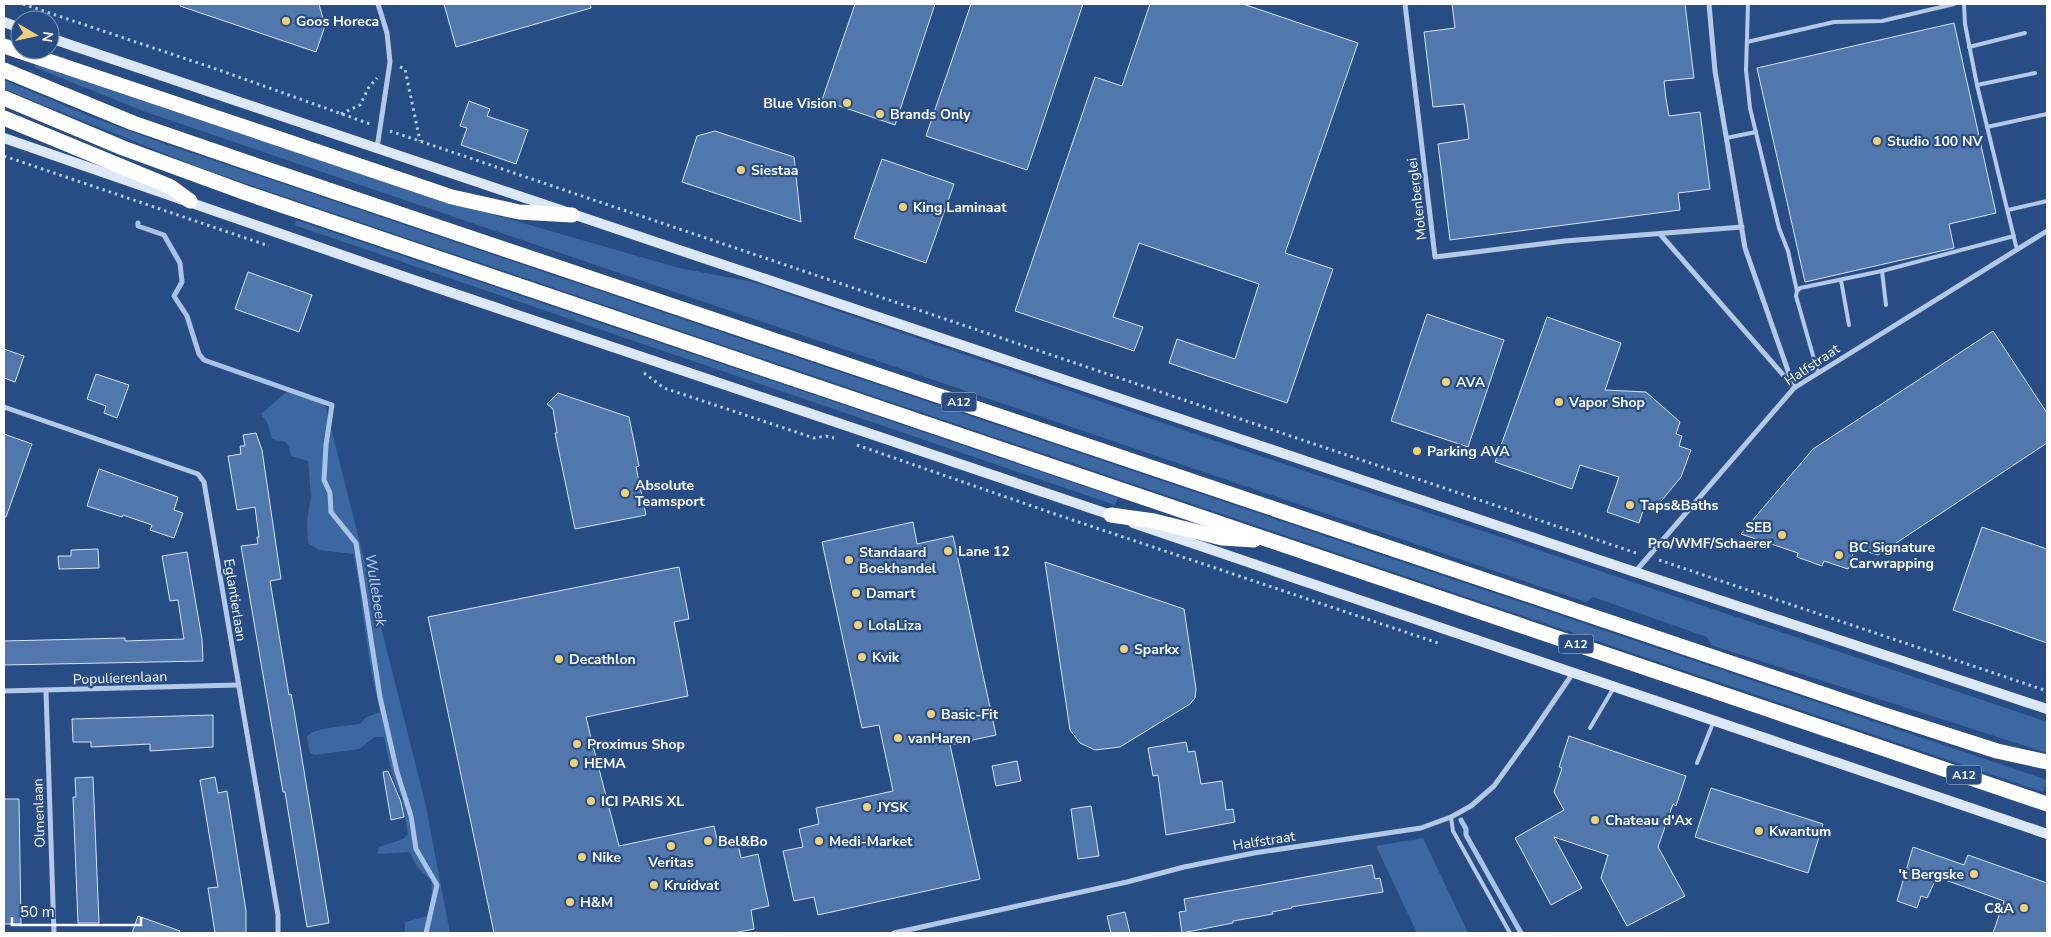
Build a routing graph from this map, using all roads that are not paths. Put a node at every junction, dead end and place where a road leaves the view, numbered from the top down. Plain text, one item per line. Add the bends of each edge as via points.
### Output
1 (378, 4) edge
2 (1405, 4) edge
3 (1710, 4) edge
4 (1748, 4) edge
5 (1954, 4) edge
6 (1964, 4) edge
7 (2025, 33) dead end
8 (60, 41) edge
9 (1747, 42) junction
10 (4, 46) edge
11 (1969, 47) junction
12 (4, 70) edge
13 (2035, 73) dead end
14 (1977, 85) junction
15 (4, 98) edge
16 (2047, 114) edge
17 (4, 118) edge
18 (1987, 127) junction
19 (1756, 132) junction
20 (4, 138) edge
21 (1726, 138) junction
22 (377, 148) junction
23 (190, 201) junction
24 (2047, 201) edge
25 (2008, 210) junction
26 (572, 215) junction
27 (1742, 227) junction
28 (2047, 231) edge
29 (1660, 234) junction
30 (2014, 236) junction
31 (2017, 250) junction
32 (1882, 271) junction
33 (1841, 280) junction
34 (1797, 291) junction
35 (1886, 305) dead end
36 (1849, 325) dead end
37 (1818, 372) junction
38 (1794, 388) junction
39 (4, 407) edge
40 (1111, 515) junction
41 (1272, 541) junction
42 (1635, 572) junction
43 (1573, 672) junction
44 (237, 686) junction
45 (1614, 687) junction
46 (4, 691) edge
47 (46, 691) junction
48 (2047, 709) edge
49 (1714, 720) junction
50 (1590, 728) dead end
51 (2047, 762) edge
52 (1697, 763) dead end
53 (2047, 804) edge
54 (1451, 817) junction
55 (2047, 834) edge
56 (54, 933) edge
57 (278, 933) edge
58 (894, 933) edge
59 (1510, 933) edge

1 - 22 street via 387,33 390,62
2 - 29 street, Molenberglei via 1435,257 1565,241
3 - 21 street via 1715,71
4 - 9 lane
5 - 9 lane via 1882,21 1834,22
6 - 11 lane
7 - 11 lane
8 - 22 main road
9 - 19 lane via 1746,70
10 - 26 highway via 452,197 519,212
11 - 14 lane
12 - 51 highway, A12 via 133,122 255,165 1917,726 1996,751
13 - 14 lane
14 - 18 lane
15 - 41 highway, A12 via 123,148 246,193
16 - 18 lane
17 - 23 highway via 171,188
18 - 25 lane
19 - 21 lane
19 - 34 lane
20 - 23 main road
21 - 27 street
22 - 26 main road
23 - 40 main road
24 - 25 lane
25 - 30 lane
26 - 42 main road
27 - 29 street, Molenberglei
27 - 38 street via 1745,248
28 - 31 street, Halfstraat
29 - 38 street
30 - 31 lane
30 - 32 lane
31 - 37 street, Halfstraat
32 - 33 lane
32 - 35 lane
33 - 34 lane
33 - 36 lane
34 - 37 lane
37 - 38 street, Halfstraat
38 - 42 street, Halfstraat
39 - 44 street, Eglantierlaan via 198,474 204,482
40 - 41 highway via 1222,538
40 - 43 main road
41 - 53 highway, A12
42 - 48 main road
43 - 45 main road
43 - 54 street, Halfstraat via 1494,786 1471,806
44 - 47 street, Populierenlaan
44 - 57 street, Eglantierlaan via 278,915
45 - 49 main road
45 - 50 lane
46 - 47 street, Populierenlaan
47 - 56 street, Olmenlaan
49 - 52 lane
49 - 55 main road
54 - 58 street, Halfstraat via 1421,828 1184,866 1127,882
54 - 59 lane via 1453,831

